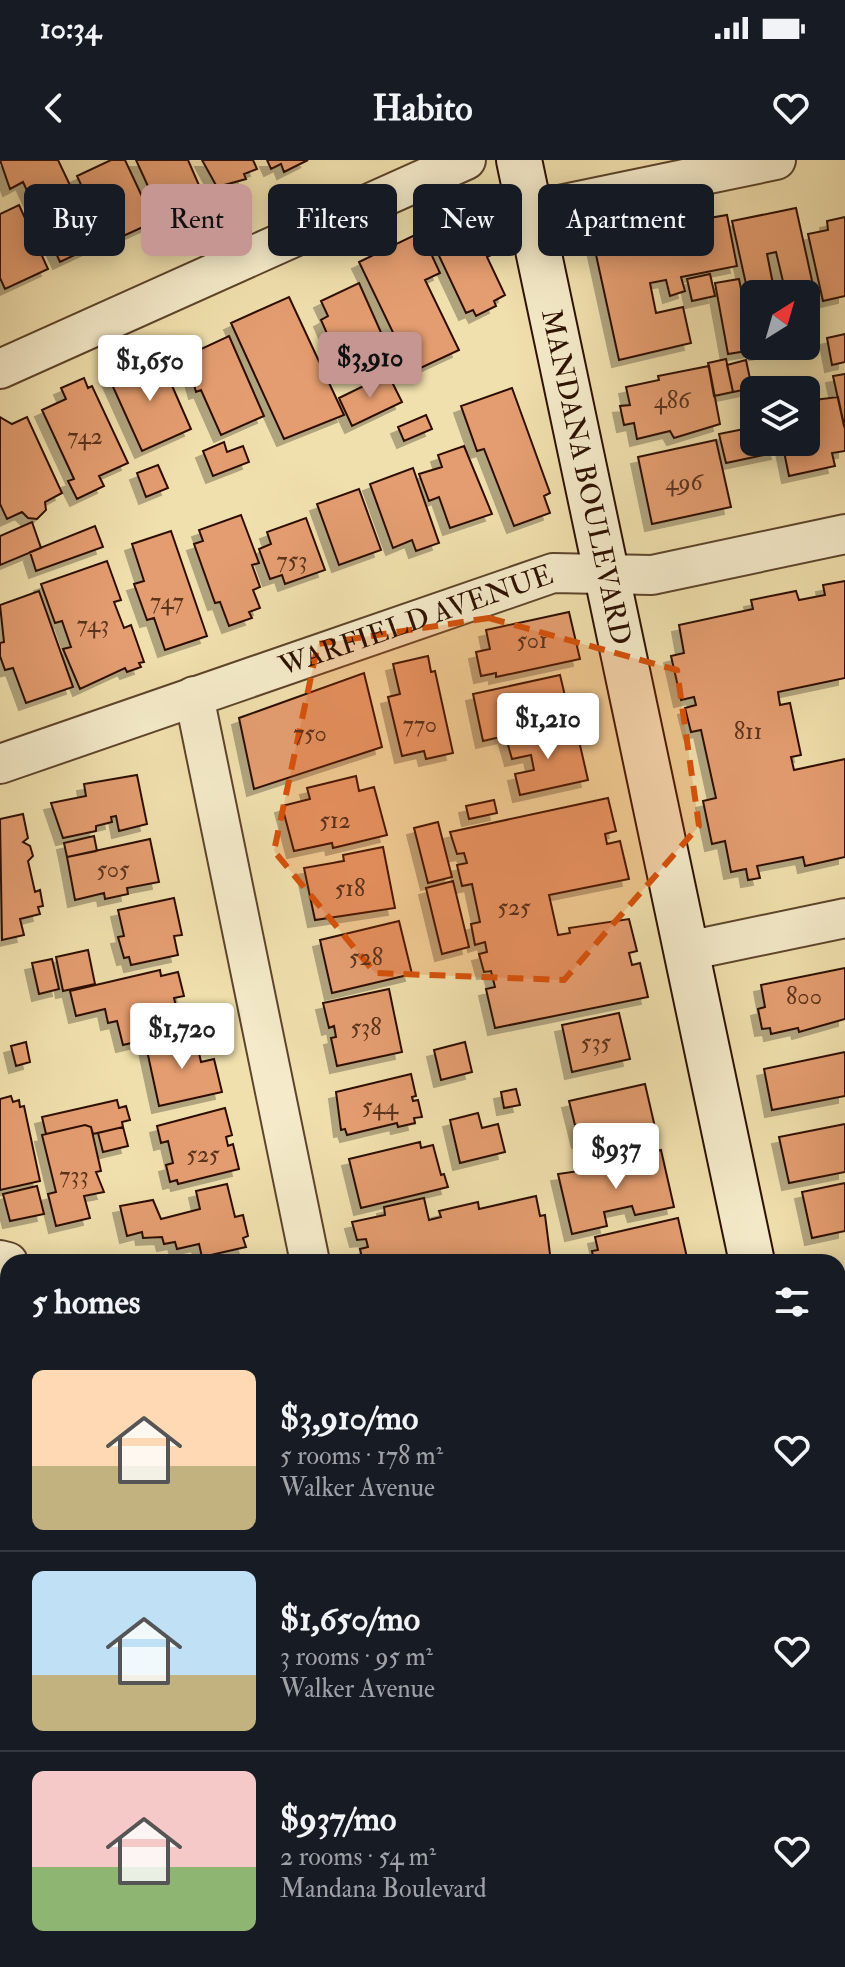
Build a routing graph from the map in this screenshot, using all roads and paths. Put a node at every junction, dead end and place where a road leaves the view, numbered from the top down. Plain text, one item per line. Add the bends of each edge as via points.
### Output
1 (466, 160) edge
2 (519, 160) edge
3 (776, 160) edge
4 (530, 211) junction
5 (0, 369) edge
6 (845, 534) edge
7 (608, 574) junction
8 (194, 696) junction
9 (0, 764) edge
10 (845, 918) edge
11 (687, 951) junction
12 (308, 1254) edge
13 (750, 1254) edge

1 - 5 street
2 - 4 street, MANDANA BOULEVARD
3 - 4 street
4 - 7 street, MANDANA BOULEVARD
6 - 7 street, WARFIELD AVENUE via 652,575
7 - 8 street, WARFIELD AVENUE via 553,573
7 - 11 street, MANDANA BOULEVARD
8 - 9 street, WARFIELD AVENUE
8 - 12 street
10 - 11 street
11 - 13 street, MANDANA BOULEVARD

